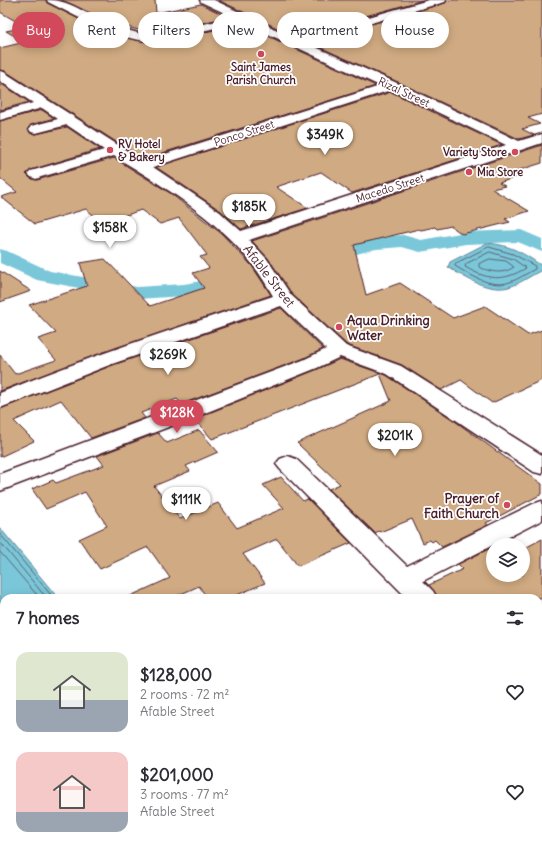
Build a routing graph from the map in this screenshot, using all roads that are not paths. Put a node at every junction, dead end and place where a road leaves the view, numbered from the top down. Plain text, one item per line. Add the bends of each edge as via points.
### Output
1 (52, 0) edge
2 (205, 0) edge
3 (441, 0) edge
4 (231, 12) edge
5 (373, 19) edge
6 (212, 25) edge
7 (307, 48) edge
8 (0, 75) edge
9 (392, 86) junction
10 (43, 104) junction
11 (0, 116) edge
12 (69, 120) junction
13 (36, 129) dead end
14 (542, 138) edge
15 (519, 146) junction
16 (116, 151) junction
17 (141, 166) junction
18 (36, 174) dead end
19 (238, 238) junction
20 (284, 299) junction
21 (339, 350) junction
22 (0, 401) edge
23 (288, 464) dead end
24 (542, 466) edge
25 (0, 483) edge
26 (542, 510) edge
27 (406, 578) junction
28 (420, 594) edge

1 - 6 street via 140,38 154,39
2 - 4 street, Rizal Street
3 - 5 street
7 - 9 street, Rizal Street
8 - 10 street, Afable Street
9 - 15 street, Rizal Street
9 - 17 street, Ponco Street
10 - 11 street
10 - 12 street, Afable Street
12 - 13 street
12 - 16 street, Afable Street
14 - 15 street, Macedo Street
15 - 19 street, Macedo Street
16 - 17 street, Afable Street
16 - 18 street
17 - 19 street, Afable Street via 205,208
19 - 20 street, Afable Street via 265,268
20 - 21 street, Afable Street
20 - 22 street via 165,339
21 - 24 street, Afable Street via 394,370
21 - 25 street via 310,364
23 - 27 street
26 - 27 street
27 - 28 street

